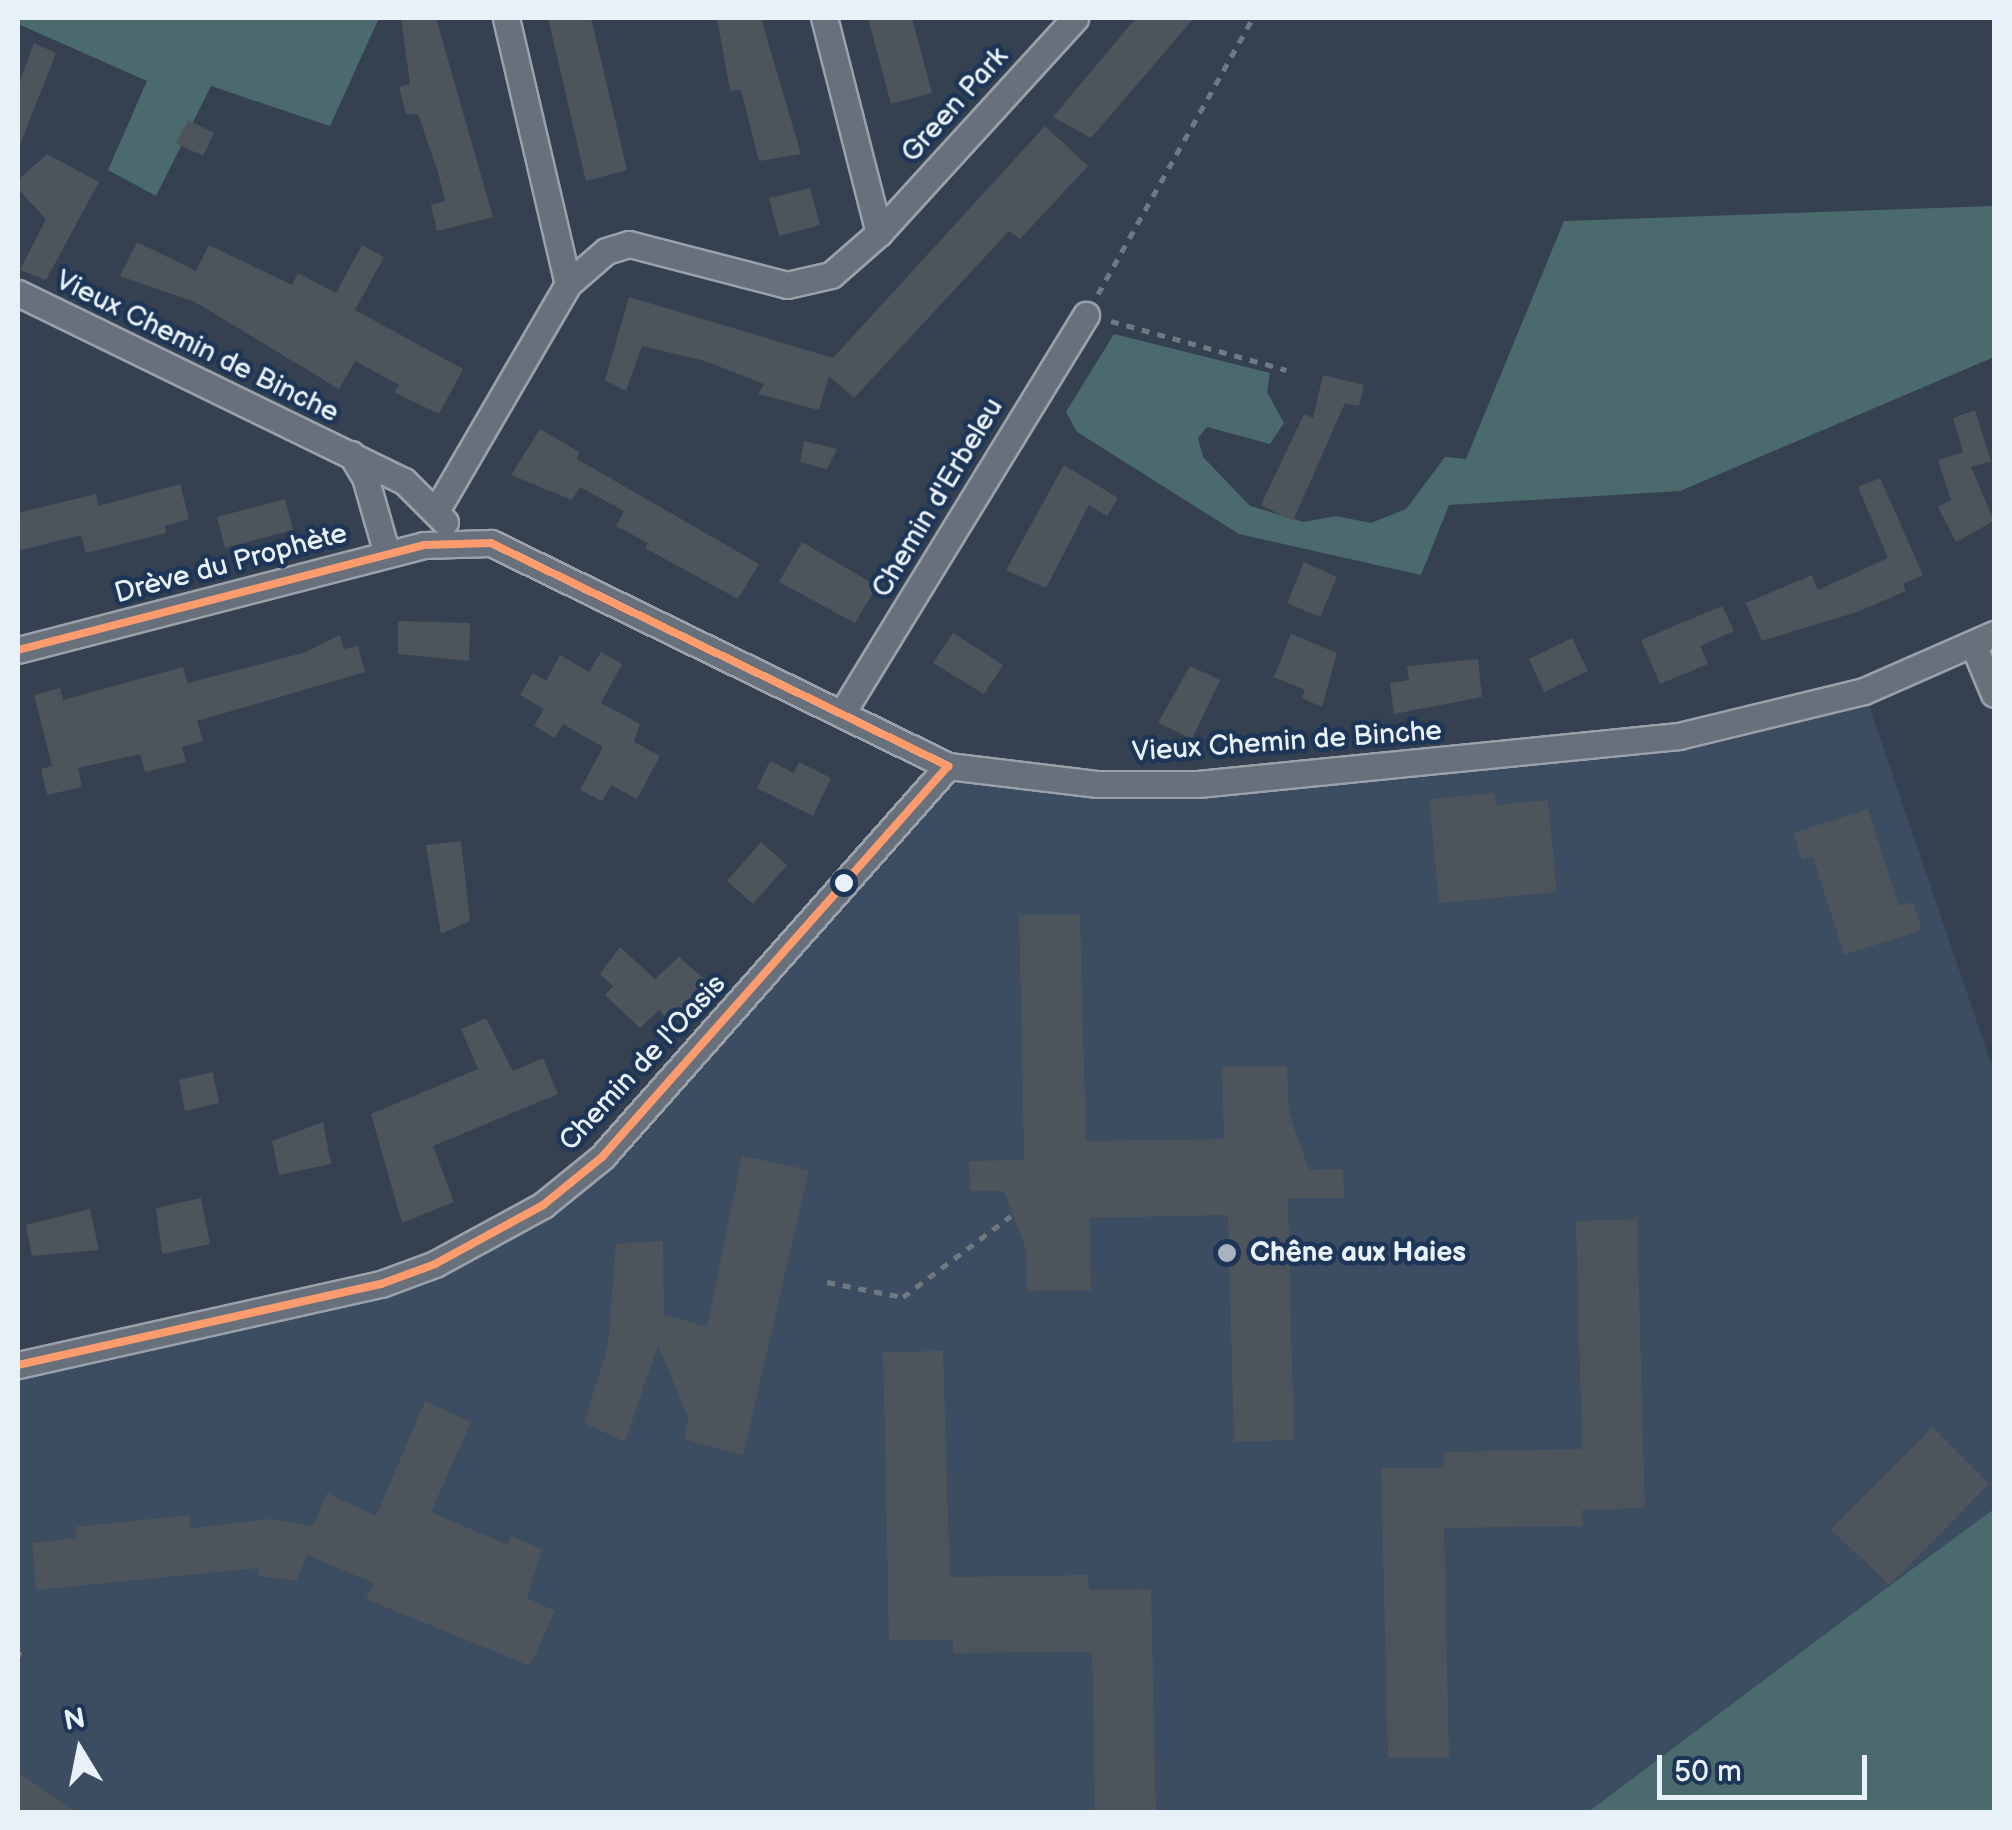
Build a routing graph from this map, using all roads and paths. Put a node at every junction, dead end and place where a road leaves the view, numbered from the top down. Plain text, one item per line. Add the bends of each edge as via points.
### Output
1 (506, 18) edge
2 (824, 18) edge
3 (1075, 18) edge
4 (1254, 18) edge
5 (880, 233) junction
6 (568, 284) junction
7 (18, 293) edge
8 (1086, 315) junction
9 (1286, 370) dead end
10 (351, 454) junction
11 (436, 511) junction
12 (461, 542) junction
13 (387, 554) junction
14 (1984, 639) edge
15 (18, 650) edge
16 (1994, 694) edge
17 (842, 713) junction
18 (948, 766) junction
19 (1011, 1216) dead end
20 (827, 1282) dead end
21 (18, 1364) edge

1 - 6 street
2 - 5 street, Green Park
3 - 5 street, Green Park
4 - 8 path
5 - 6 street, Green Park via 857,258 787,285 629,244 606,252
6 - 11 street, Green Park
7 - 10 street, Vieux Chemin de Binche
8 - 9 path
8 - 17 street, Chemin d'Erbeleu
10 - 11 street, Vieux Chemin de Binche via 404,481
10 - 13 street, Vieux Chemin de Binche via 365,477
11 - 12 street, Vieux Chemin de Binche
12 - 13 street, Drève du Prophète
12 - 17 street, Vieux Chemin de Binche via 520,552
13 - 15 street, Drève du Prophète
14 - 16 street
14 - 18 street, Vieux Chemin de Binche via 1864,691 1781,716 1611,745 1198,784 1096,784
17 - 18 street, Vieux Chemin de Binche
18 - 21 street, Chemin de l'Oasis via 602,1157 544,1204 435,1264 381,1284
19 - 20 path via 903,1296

